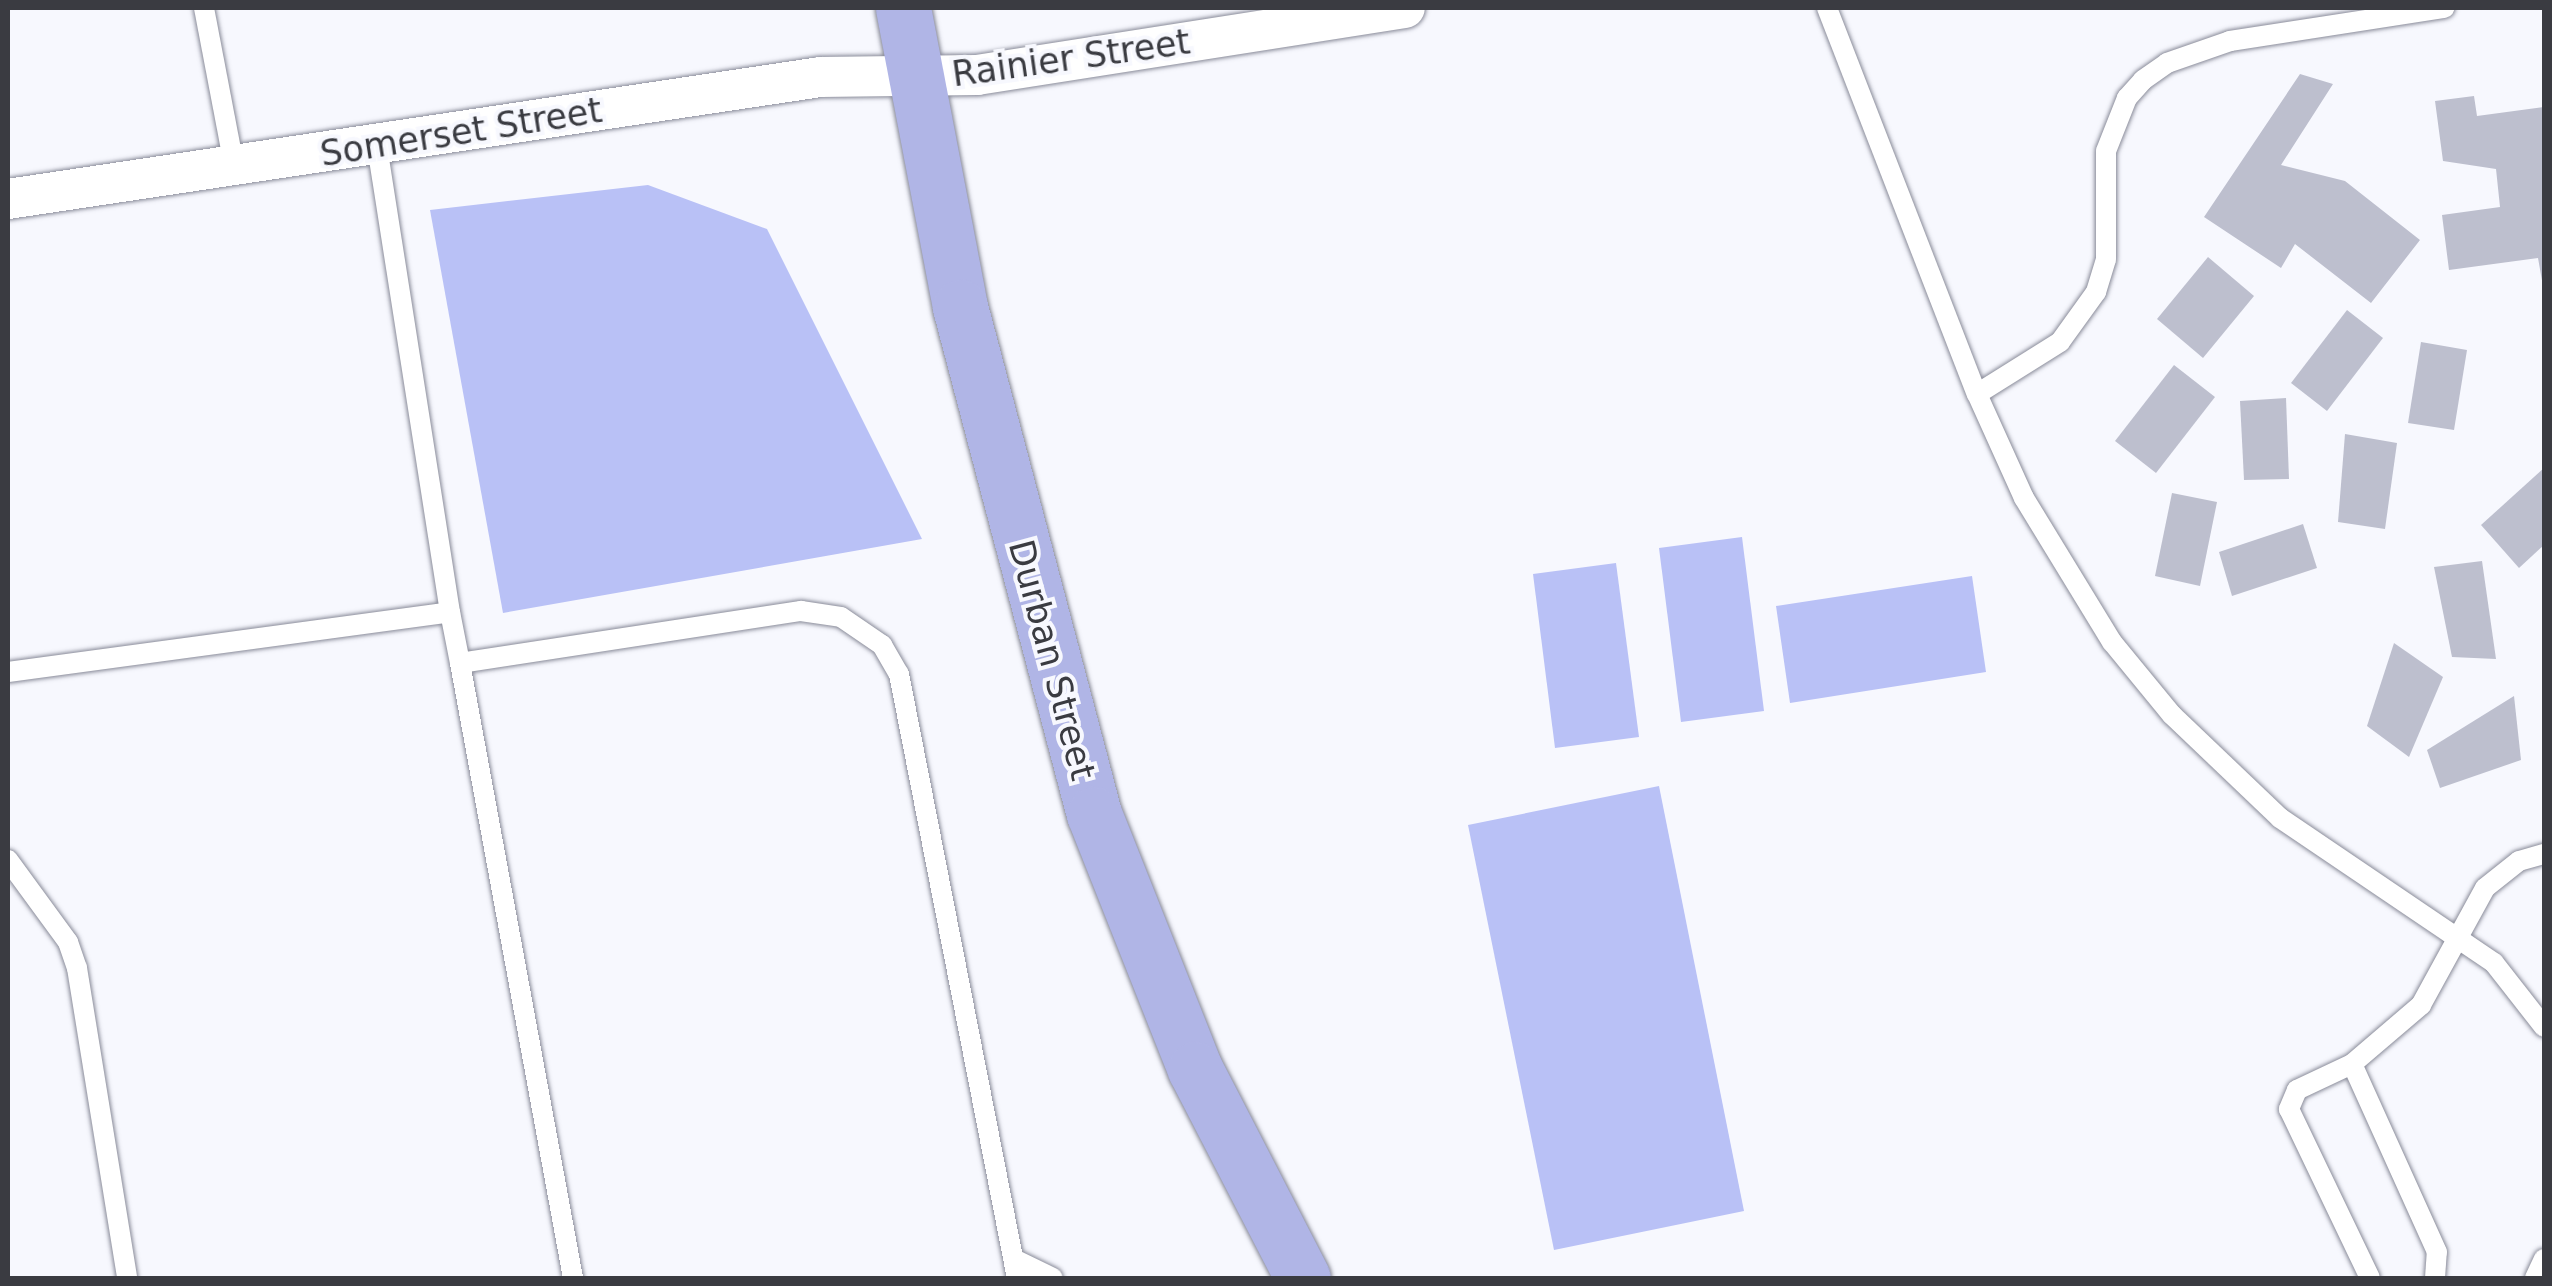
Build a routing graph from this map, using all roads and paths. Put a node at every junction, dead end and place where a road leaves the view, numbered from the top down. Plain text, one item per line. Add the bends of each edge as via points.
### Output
1 (204, 8) edge
2 (903, 8) edge
3 (1405, 8) edge
4 (1826, 8) edge
5 (2444, 8) edge
6 (914, 79) junction
7 (378, 146) junction
8 (234, 166) junction
9 (8, 200) edge
10 (1977, 394) junction
11 (450, 612) junction
12 (460, 663) junction
13 (8, 672) edge
14 (2544, 854) edge
15 (8, 860) edge
16 (2459, 941) junction
17 (2544, 1027) edge
18 (2352, 1064) junction
19 (1015, 1269) edge
20 (127, 1278) edge
21 (573, 1278) edge
22 (1053, 1278) edge
23 (1304, 1278) edge
24 (2370, 1278) edge
25 (2436, 1278) edge

1 - 8 lane
2 - 6 main road, Durban Street
3 - 6 street, Rainier Street via 978,75
4 - 10 lane
5 - 10 lane via 2230,41 2167,63 2143,80 2126,98 2106,151 2106,259 2096,292 2060,342
6 - 7 street, Somerset Street via 820,76
6 - 23 main road, Durban Street via 960,307 1094,814 1195,1069
7 - 8 street, Somerset Street
7 - 11 lane
8 - 9 street, Somerset Street
10 - 16 lane via 2061,565 2172,715 2280,818
11 - 12 lane
11 - 13 lane
12 - 19 lane via 802,612 842,618 882,644 898,674
12 - 21 lane
14 - 16 lane via 2502,871 2485,888
15 - 20 lane via 60,930 77,968
16 - 17 lane via 2514,981
16 - 18 lane via 2405,1024
18 - 24 lane via 2298,1090 2289,1109
18 - 25 lane via 2438,1252
19 - 22 lane

